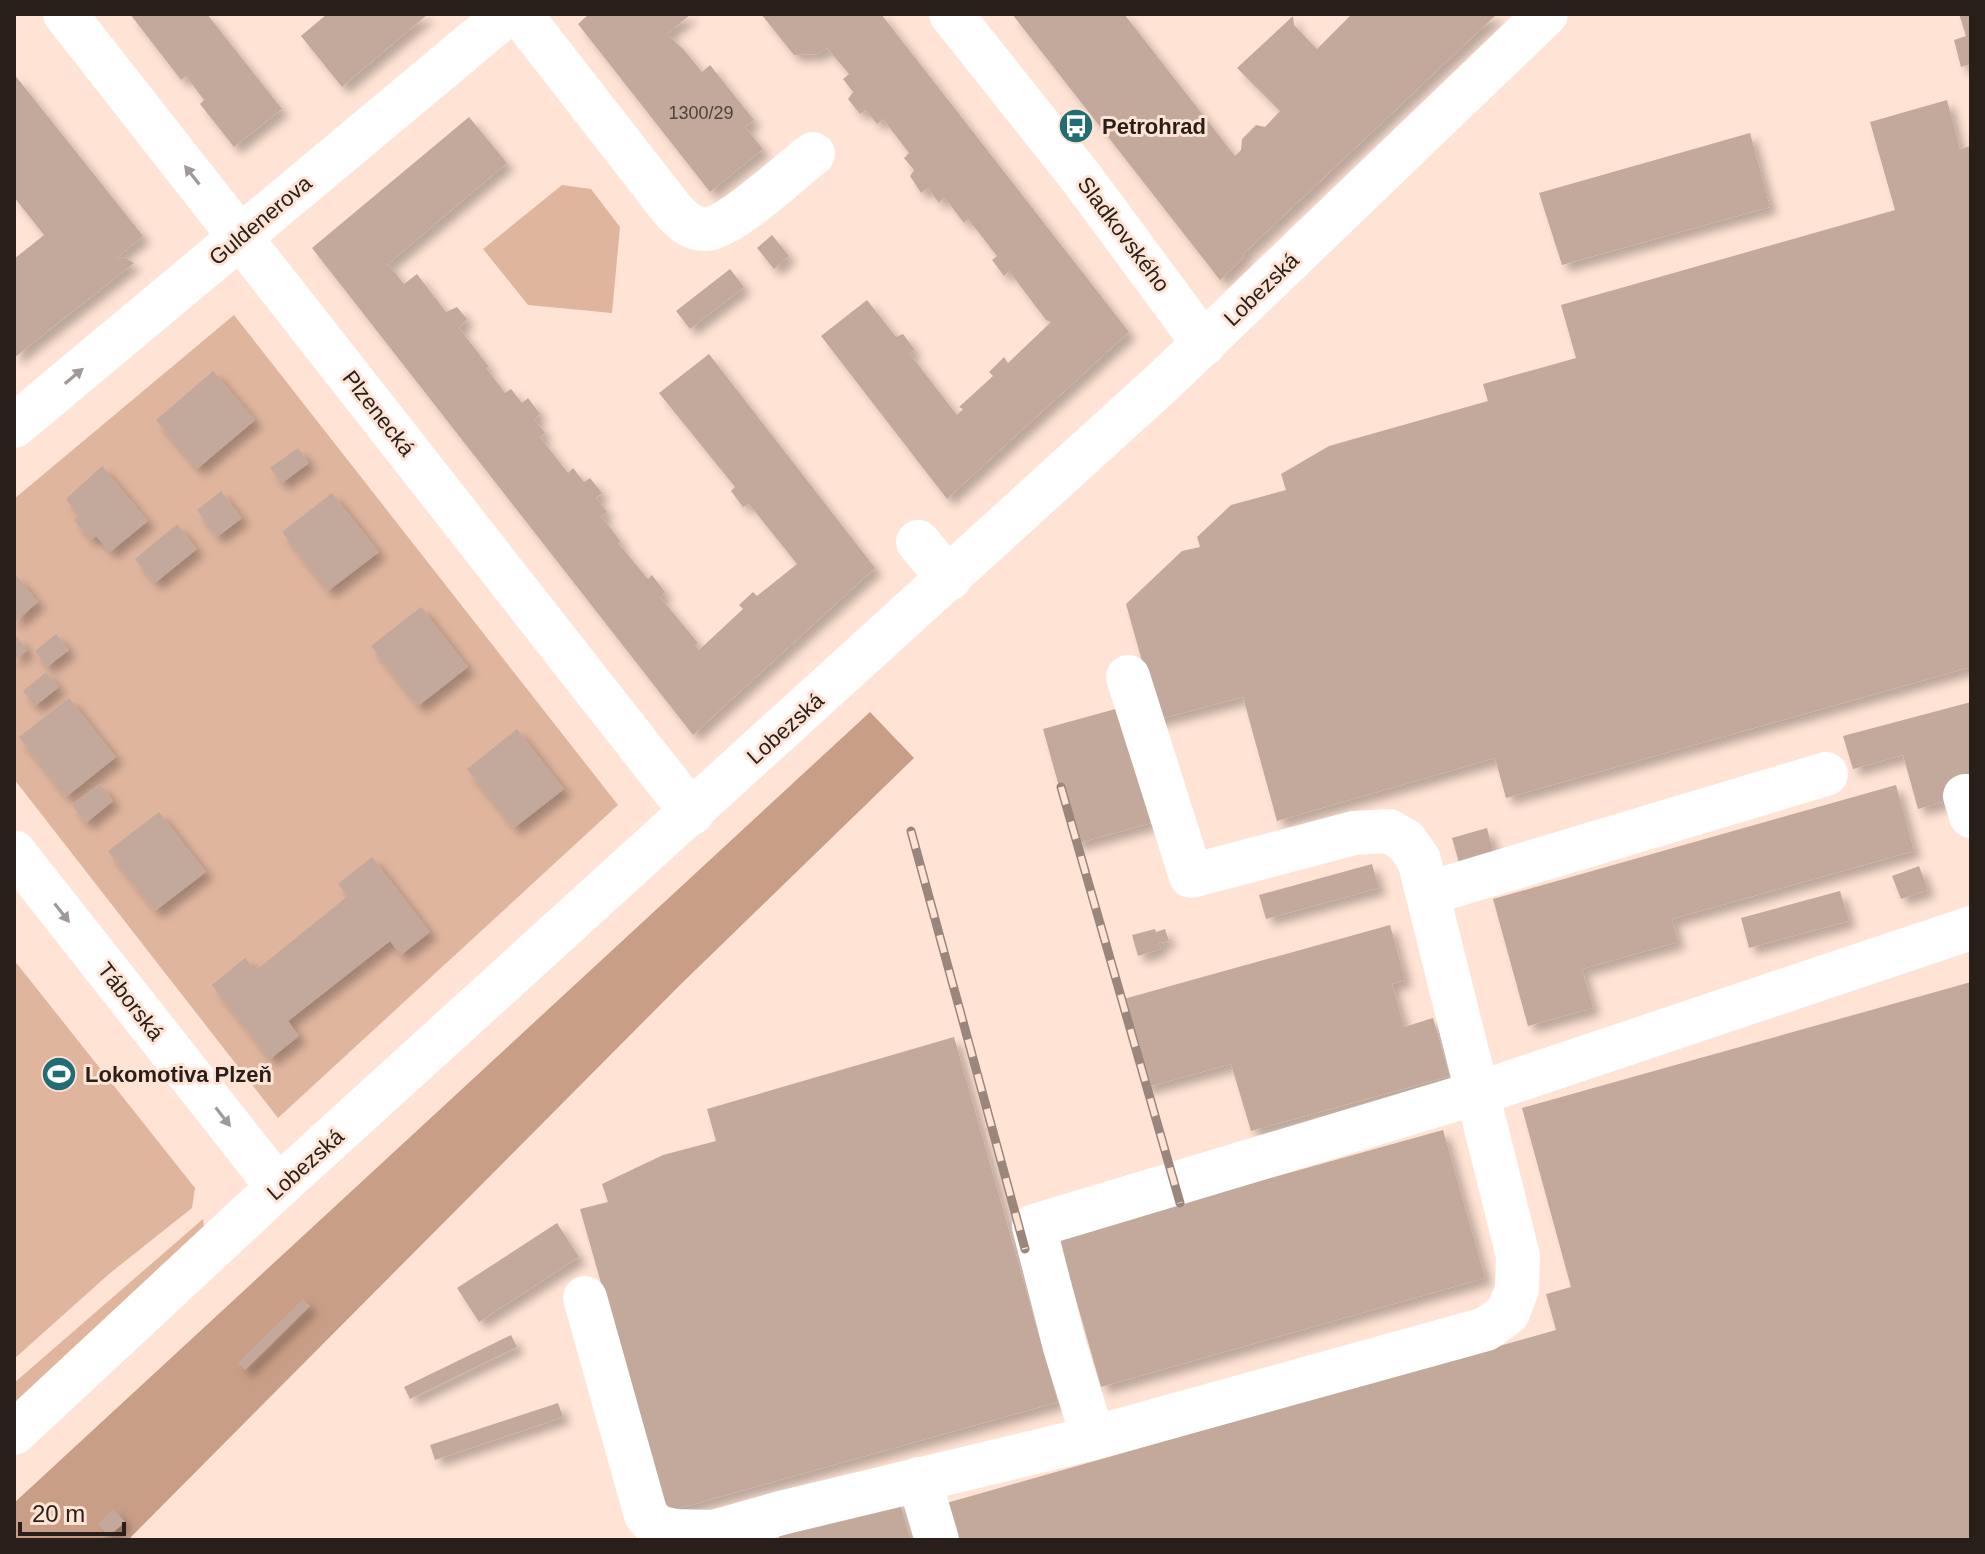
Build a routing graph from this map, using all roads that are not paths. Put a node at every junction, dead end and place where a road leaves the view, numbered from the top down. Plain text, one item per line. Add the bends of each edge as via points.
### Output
1 (65, 14) edge
2 (507, 14) edge
3 (520, 14) edge
4 (951, 14) edge
5 (1546, 14) edge
6 (813, 154) dead end
7 (240, 237) junction
8 (1204, 344) junction
9 (14, 426) edge
10 (918, 542) dead end
11 (949, 579) junction
12 (1128, 677) dead end
13 (1826, 774) dead end
14 (692, 813) junction
15 (16, 858) edge
16 (1429, 893) junction
17 (1971, 928) edge
18 (1479, 1092) junction
19 (278, 1187) junction
20 (585, 1298) dead end
21 (14, 1433) edge
22 (1093, 1438) junction
23 (919, 1479) junction
24 (764, 1529) edge
25 (937, 1540) edge

7 -> 1 street, Plzenecká
2 - 7 street, Guldenerova
3 - 6 street via 687,225 707,229 726,223
4 - 8 street, Sladkovského
5 - 8 street, Lobezská
9 -> 7 street, Guldenerova
7 - 14 street, Plzenecká
8 - 11 street, Lobezská
10 - 11 street
11 - 14 street, Lobezská
12 - 16 street via 1191,876 1354,833 1389,831 1406,841 1419,860
13 - 16 street
14 - 19 street, Lobezská
15 -> 19 street, Táborská
16 - 18 street
17 - 18 street
18 - 22 street via 1518,1256 1517,1289 1508,1313 1486,1329
18 - 22 street via 1034,1226
19 - 21 street, Lobezská
20 - 24 street via 646,1515 657,1527 675,1531
22 - 23 street
23 - 24 street
23 - 25 street

